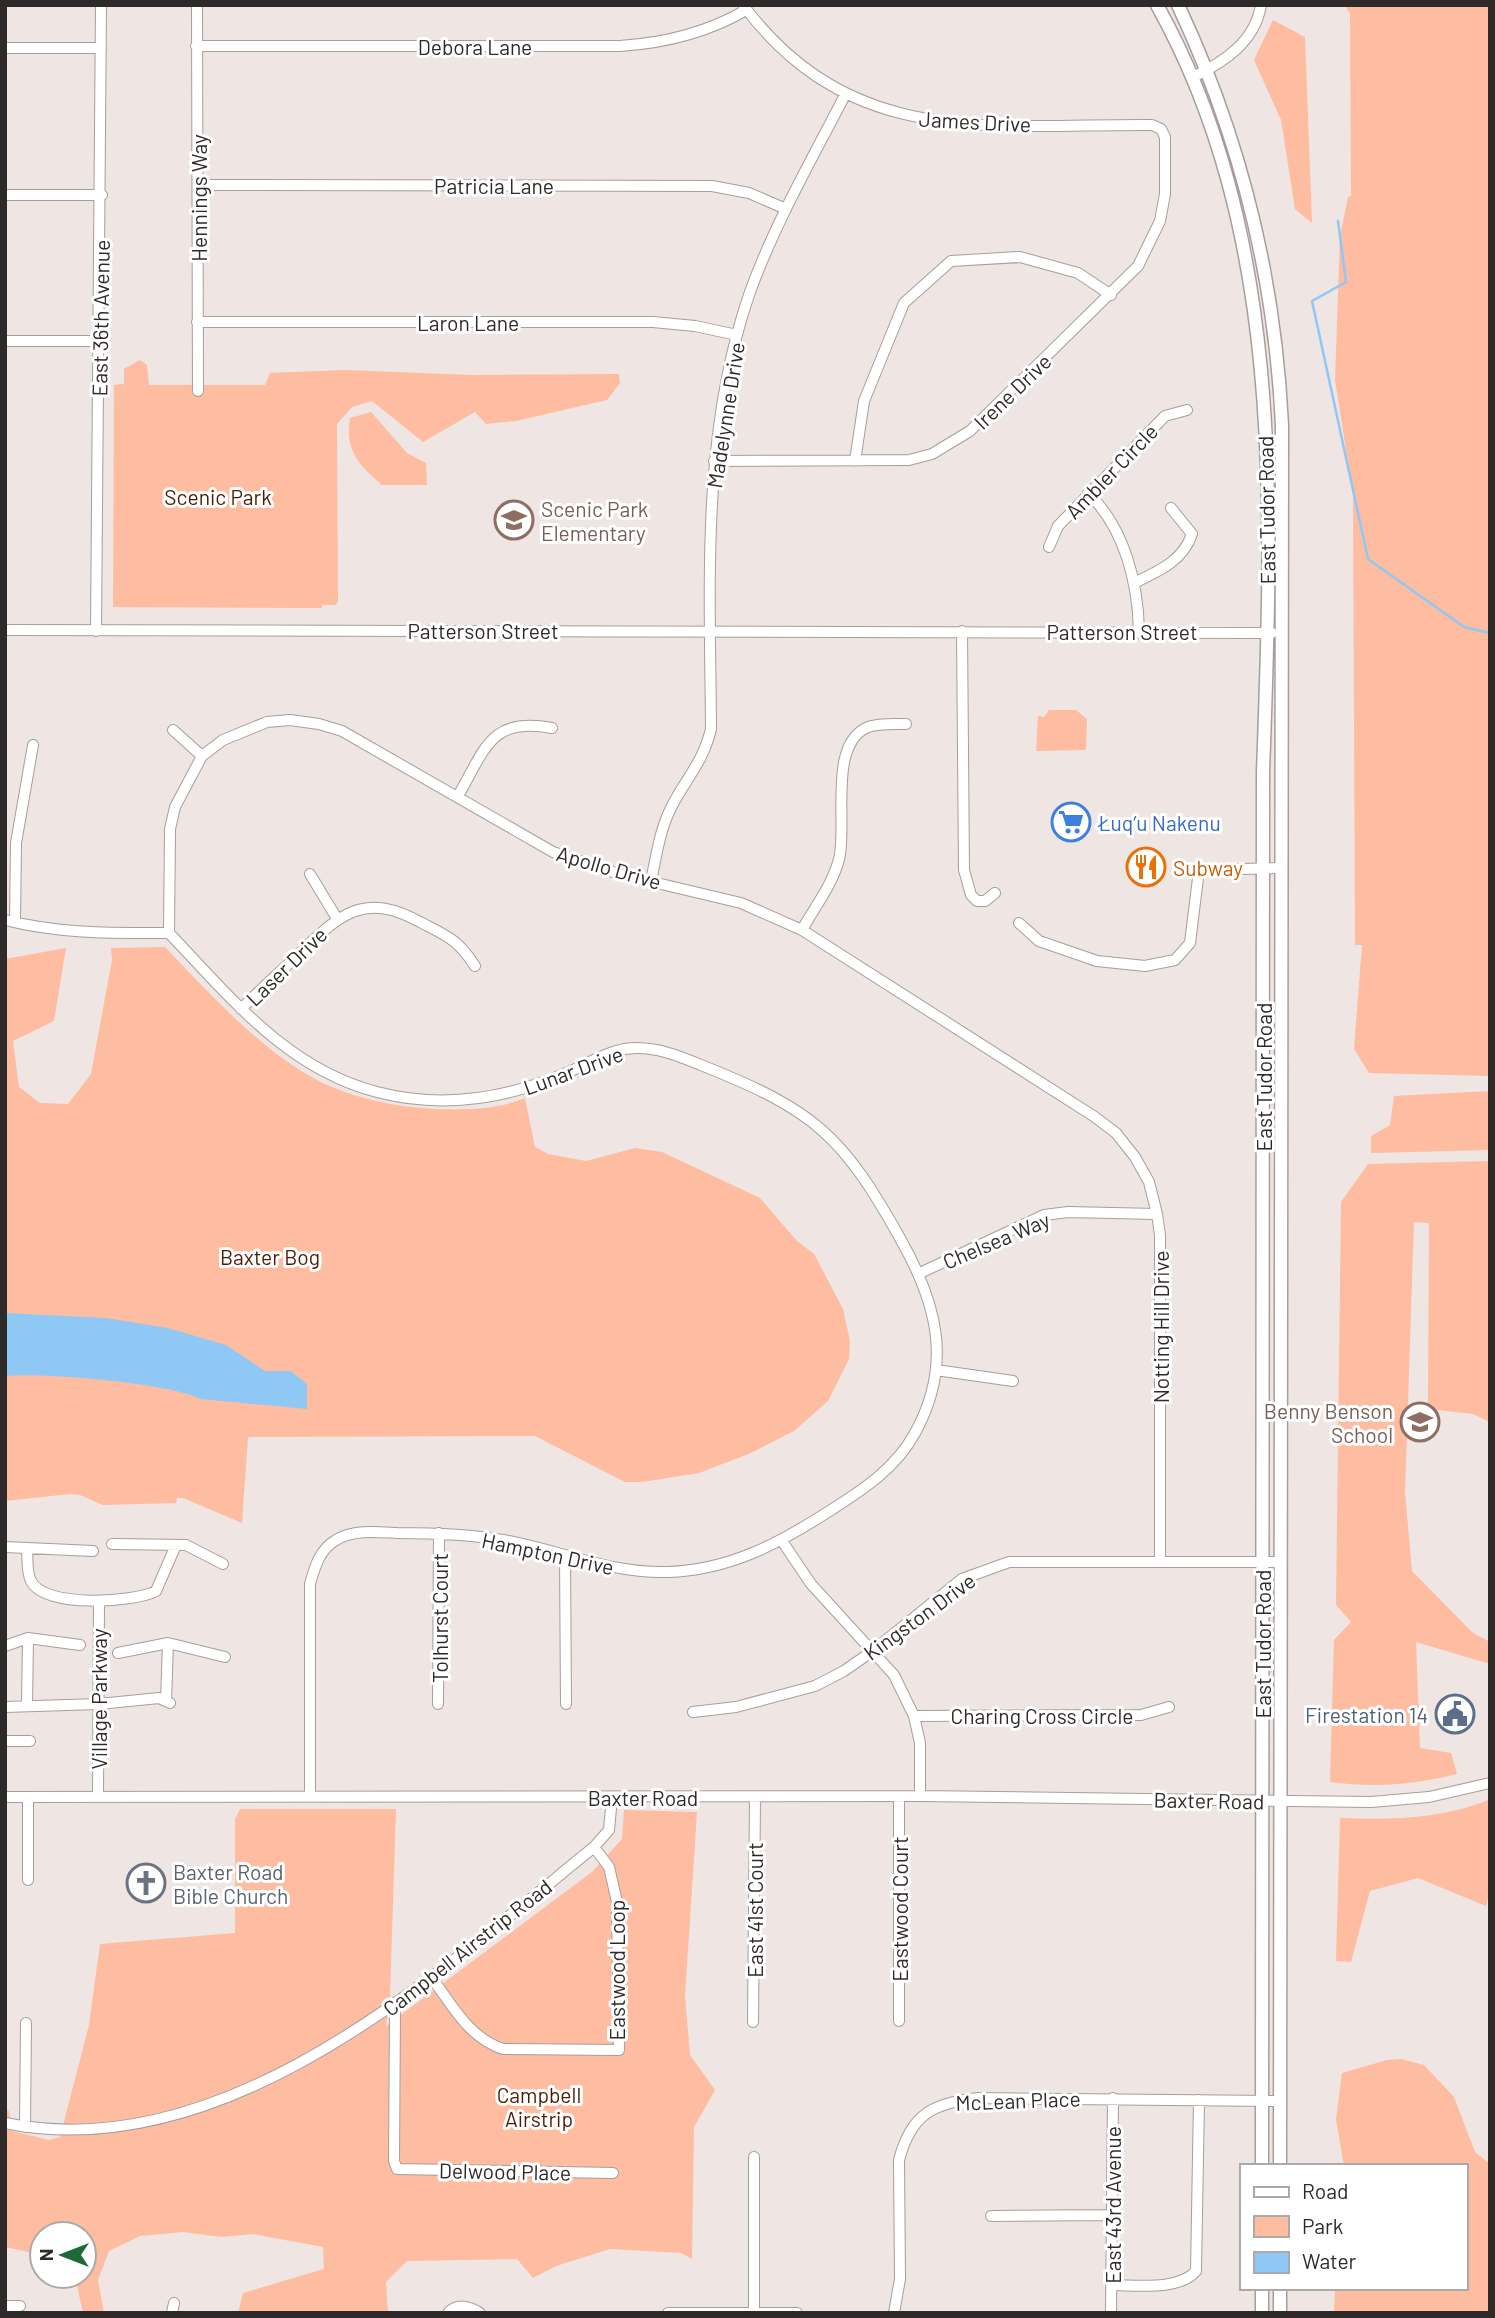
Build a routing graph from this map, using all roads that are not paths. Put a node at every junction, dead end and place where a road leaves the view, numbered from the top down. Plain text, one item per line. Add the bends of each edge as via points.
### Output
1 (101, 5) edge
2 (197, 5) edge
3 (1157, 5) edge
4 (1178, 5) edge
5 (1261, 5) edge
6 (745, 8) edge
7 (196, 46) junction
8 (5, 48) edge
9 (101, 48) junction
10 (1208, 70) junction
11 (1193, 77) junction
12 (845, 95) junction
13 (1161, 129) joint
14 (198, 185) junction
15 (5, 195) edge
16 (102, 195) junction
17 (786, 209) junction
18 (1111, 295) junction
19 (197, 323) junction
20 (737, 335) junction
21 (5, 341) edge
22 (99, 341) junction
23 (198, 391) dead end
24 (1187, 410) dead end
25 (714, 461) junction
26 (855, 461) junction
27 (1088, 493) junction
28 (1171, 508) dead end
29 (1049, 547) dead end
30 (1134, 583) junction
31 (5, 631) edge
32 (96, 631) junction
33 (961, 631) junction
34 (1139, 631) junction
35 (710, 632) junction
36 (1267, 633) junction
37 (1283, 633) junction
38 (906, 724) dead end
39 (552, 728) dead end
40 (173, 730) dead end
41 (33, 745) dead end
42 (202, 756) junction
43 (458, 796) junction
44 (1263, 868) junction
45 (1280, 868) junction
46 (310, 874) dead end
47 (651, 881) junction
48 (995, 893) dead end
49 (337, 917) junction
50 (10, 921) edge
51 (1019, 923) dead end
52 (802, 930) junction
53 (169, 933) junction
54 (475, 966) dead end
55 (241, 1009) junction
56 (1095, 1117) joint
57 (1157, 1214) junction
58 (920, 1273) junction
59 (936, 1370) junction
60 (1013, 1381) dead end
61 (439, 1533) junction
62 (782, 1541) junction
63 (112, 1544) dead end
64 (176, 1545) junction
65 (5, 1547) edge
66 (27, 1548) junction
67 (93, 1551) dead end
68 (565, 1555) junction
69 (1160, 1560) junction
70 (1262, 1562) junction
71 (1280, 1562) junction
72 (223, 1564) dead end
73 (99, 1601) junction
74 (28, 1638) junction
75 (167, 1643) junction
76 (80, 1645) dead end
77 (5, 1646) edge
78 (874, 1650) junction
79 (118, 1653) dead end
80 (225, 1657) dead end
81 (99, 1704) junction
82 (438, 1704) dead end
83 (566, 1704) dead end
84 (27, 1705) junction
85 (5, 1707) edge
86 (1169, 1707) dead end
87 (693, 1712) dead end
88 (914, 1716) junction
89 (5, 1741) edge
90 (30, 1741) dead end
91 (1490, 1783) edge
92 (98, 1796) junction
93 (310, 1796) junction
94 (920, 1796) junction
95 (5, 1797) edge
96 (28, 1797) junction
97 (612, 1797) junction
98 (755, 1797) junction
99 (900, 1797) junction
100 (1262, 1801) junction
101 (1280, 1801) junction
102 (594, 1847) junction
103 (28, 1880) dead end
104 (432, 1978) junction
105 (395, 2006) junction
106 (899, 2021) dead end
107 (753, 2022) dead end
108 (26, 2023) dead end
109 (1113, 2098) junction
110 (1199, 2100) junction
111 (1262, 2101) junction
112 (1280, 2101) junction
113 (5, 2123) edge
114 (25, 2127) junction
115 (754, 2157) dead end
116 (1262, 2164) edge
117 (1280, 2164) edge
118 (613, 2173) dead end
119 (1111, 2215) junction
120 (991, 2216) dead end
121 (1111, 2285) junction
122 (1262, 2290) edge
123 (1280, 2290) edge
124 (5, 2306) edge
125 (19, 2306) dead end
126 (754, 2311) edge
127 (448, 2313) edge
128 (480, 2313) edge
129 (668, 2313) edge
130 (797, 2313) edge
131 (894, 2313) edge
132 (1111, 2313) edge
133 (1262, 2313) edge
134 (1280, 2313) edge

1 - 9 street, East 36th Avenue
2 - 7 street, Hennings Way
3 - 11 main road, East Tudor Road
4 - 10 main road, East Tudor Road
5 - 10 street via 1250,34 1235,52
6 - 7 street, Debora Lane via 693,34 656,44
6 - 12 street, James Drive via 793,61
7 - 14 street, Hennings Way
8 - 9 street
9 - 16 street, East 36th Avenue
10 - 11 street
10 - 37 main road, East Tudor Road via 1247,189 1273,310 1283,425
11 - 36 main road, East Tudor Road via 1229,192 1247,264 1257,333 1265,442
12 - 13 street, James Drive via 889,112 948,123 1152,125
12 - 17 street, Madelynne Drive
13 - 18 street, Irene Drive via 1166,164 1160,221 1138,266
14 - 17 street, Patricia Lane via 712,186 749,193
14 - 19 street, Hennings Way
15 - 16 street
16 - 22 street, East 36th Avenue
17 - 20 street, Madelynne Drive
18 - 26 street, Irene Drive via 988,416 952,444 909,460
18 - 26 street via 1078,273 1020,257 951,261 904,303 864,401
19 - 20 street, Laron Lane via 653,323
19 - 23 street, Hennings Way
20 - 25 street, Madelynne Drive
21 - 22 street
22 - 32 street, East 36th Avenue
24 - 27 street, Ambler Circle via 1165,416
25 - 26 street, Irene Drive
25 - 35 street, Madelynne Drive
27 - 29 street, Ambler Circle via 1058,526
27 - 30 street via 1113,522
28 - 30 street via 1192,534 1186,550 1163,569
30 - 34 street
31 - 32 street, Patterson Street
32 - 35 street, Patterson Street
33 - 34 street, Patterson Street
33 - 35 street, Patterson Street
33 - 48 street via 964,870 977,901
34 - 36 street, Patterson Street
35 - 47 street, Madelynne Drive via 711,729 707,747 670,809
36 - 37 street, Patterson Street
36 - 44 main road, East Tudor Road
37 - 45 main road, East Tudor Road
38 - 52 street via 870,727 858,734 846,756 839,861
39 - 43 street via 530,724 503,730 488,745
40 - 42 street
41 - 50 street via 16,843
42 - 43 street, Apollo Drive via 223,740 267,722 319,724 342,731
42 - 53 street, Apollo Drive via 175,807 170,830
43 - 47 street, Apollo Drive via 553,852
44 - 45 street
44 - 51 street via 1199,870 1190,943 1175,960 1145,966 1097,961 1039,941
44 - 70 main road, East Tudor Road
45 - 71 main road, East Tudor Road
46 - 49 street
47 - 52 street, Apollo Drive via 741,903
49 - 54 street, Laser Drive via 380,907 402,911 461,944
49 - 55 street, Laser Drive
50 - 53 street via 85,933
52 - 56 street, Apollo Drive
53 - 55 street, Lunar Drive
55 - 58 street, Lunar Drive via 303,1061 372,1091 408,1099 454,1101 505,1094 619,1050 666,1051 762,1089 828,1133 865,1177
56 - 57 street, Notting Hill Drive via 1116,1133 1135,1157 1149,1182
57 - 58 street, Chelsea Way via 1044,1215
57 - 69 street, Notting Hill Drive
58 - 59 street, Lunar Drive via 933,1307
59 - 60 street
59 - 62 street, Hampton Drive via 915,1434 890,1467 862,1491
61 - 68 street, Hampton Drive via 504,1540
61 - 82 street, Tolhurst Court
61 - 93 street, Hampton Drive via 360,1532 332,1542 318,1560 310,1584
62 - 68 street, Hampton Drive via 721,1564 674,1572 610,1568
62 - 78 street via 811,1584
63 - 64 street
64 - 72 street via 186,1545
64 - 73 street, Village Parkway via 156,1591 130,1601
65 - 66 street
66 - 67 street
66 - 73 street, Village Parkway via 30,1581 39,1590
68 - 83 street
69 - 70 street, Kingston Drive
69 - 78 street, Kingston Drive via 1009,1562 985,1569 961,1579
70 - 71 street, Kingston Drive
70 - 100 main road, East Tudor Road
71 - 101 main road, East Tudor Road
73 - 81 street, Village Parkway
74 - 76 street
74 - 77 street
74 - 84 street
75 - 79 street
75 - 80 street
75 - 81 street via 168,1702 159,1698
78 - 87 street, Kingston Drive via 844,1671 779,1698
78 - 88 street via 894,1675
81 - 84 street
81 - 92 street, Village Parkway
84 - 85 street
86 - 88 street, Charing Cross Circle via 1141,1715
88 - 94 street via 920,1743
89 - 90 street
91 - 101 street via 1409,1800
92 - 93 street, Baxter Road
92 - 96 street, Baxter Road
93 - 97 street, Baxter Road
94 - 99 street, Baxter Road
94 - 100 street, Baxter Road
95 - 96 street, Baxter Road
96 - 103 street
97 - 98 street, Baxter Road
97 - 102 street, Campbell Airstrip Road via 609,1830
98 - 99 street, Baxter Road
98 - 107 street, East 41st Court
99 - 106 street, Eastwood Court
100 - 101 street, Baxter Road
100 - 111 main road, East Tudor Road
101 - 112 main road, East Tudor Road
102 - 104 street, Campbell Airstrip Road
102 - 104 street, Eastwood Loop via 609,1867 617,1902 619,2050 503,2049 488,2044 477,2037
104 - 105 street, Campbell Airstrip Road
105 - 114 street, Campbell Airstrip Road via 264,2082 146,2124 66,2131
105 - 118 street, Delwood Place via 397,2169
108 - 114 street
109 - 110 street, McLean Place
109 - 119 street, East 43rd Avenue
109 - 131 street, McLean Place via 978,2098 948,2101 928,2111 913,2126 899,2160 900,2279
110 - 111 street, McLean Place
110 - 121 street via 1196,2271 1173,2283
111 - 112 street, McLean Place
111 - 116 main road, East Tudor Road
112 - 117 main road, East Tudor Road
113 - 114 street, Campbell Airstrip Road
115 - 126 street
119 - 120 street
119 - 121 street, East 43rd Avenue
121 - 132 street, East 43rd Avenue
122 - 133 main road
123 - 134 main road
124 - 125 street
126 - 129 street
126 - 130 street
127 - 128 street via 461,2306

